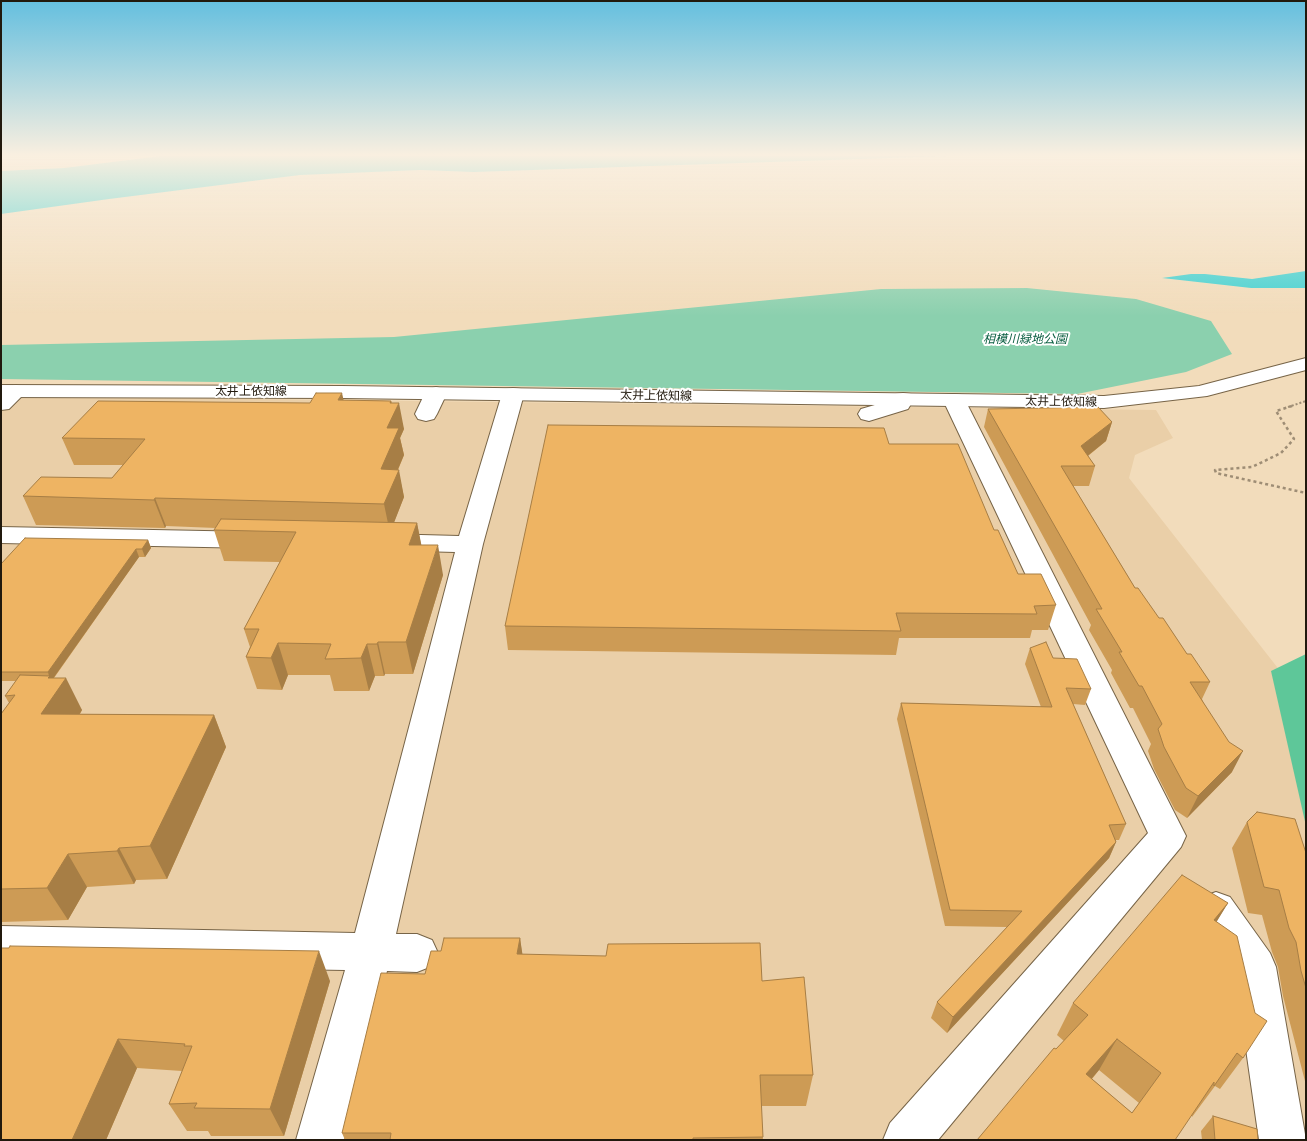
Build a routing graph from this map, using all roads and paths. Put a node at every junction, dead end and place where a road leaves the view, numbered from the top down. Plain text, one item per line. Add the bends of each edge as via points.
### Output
1 (1306, 364) edge
2 (436, 393) junction
3 (513, 394) junction
4 (6, 395) edge
5 (903, 399) junction
6 (954, 400) junction
7 (1306, 401) edge
8 (426, 414) dead end
9 (869, 414) dead end
10 (1306, 493) edge
11 (1, 535) edge
12 (281, 540) edge
13 (360, 542) edge
14 (470, 544) junction
15 (1216, 910) edge
16 (1, 945) edge
17 (371, 952) junction
18 (418, 953) dead end
19 (320, 1140) edge
20 (908, 1140) edge
21 (1283, 1140) edge

1 - 6 street, 太井上依知線 via 1200,392 1163,398 1104,402
2 - 3 street, 太井上依知線
2 - 4 street, 太井上依知線
2 - 8 street
3 - 5 street, 太井上依知線
3 - 14 street
5 - 6 street, 太井上依知線
5 - 9 street via 900,404
6 - 20 street via 1168,836
7 - 10 path via 1276,411 1294,440 1282,453 1252,467 1215,470 1216,473
11 - 12 street
13 - 14 street
14 - 17 street
15 - 21 street via 1254,967
16 - 17 street
17 - 18 street
17 - 19 street

